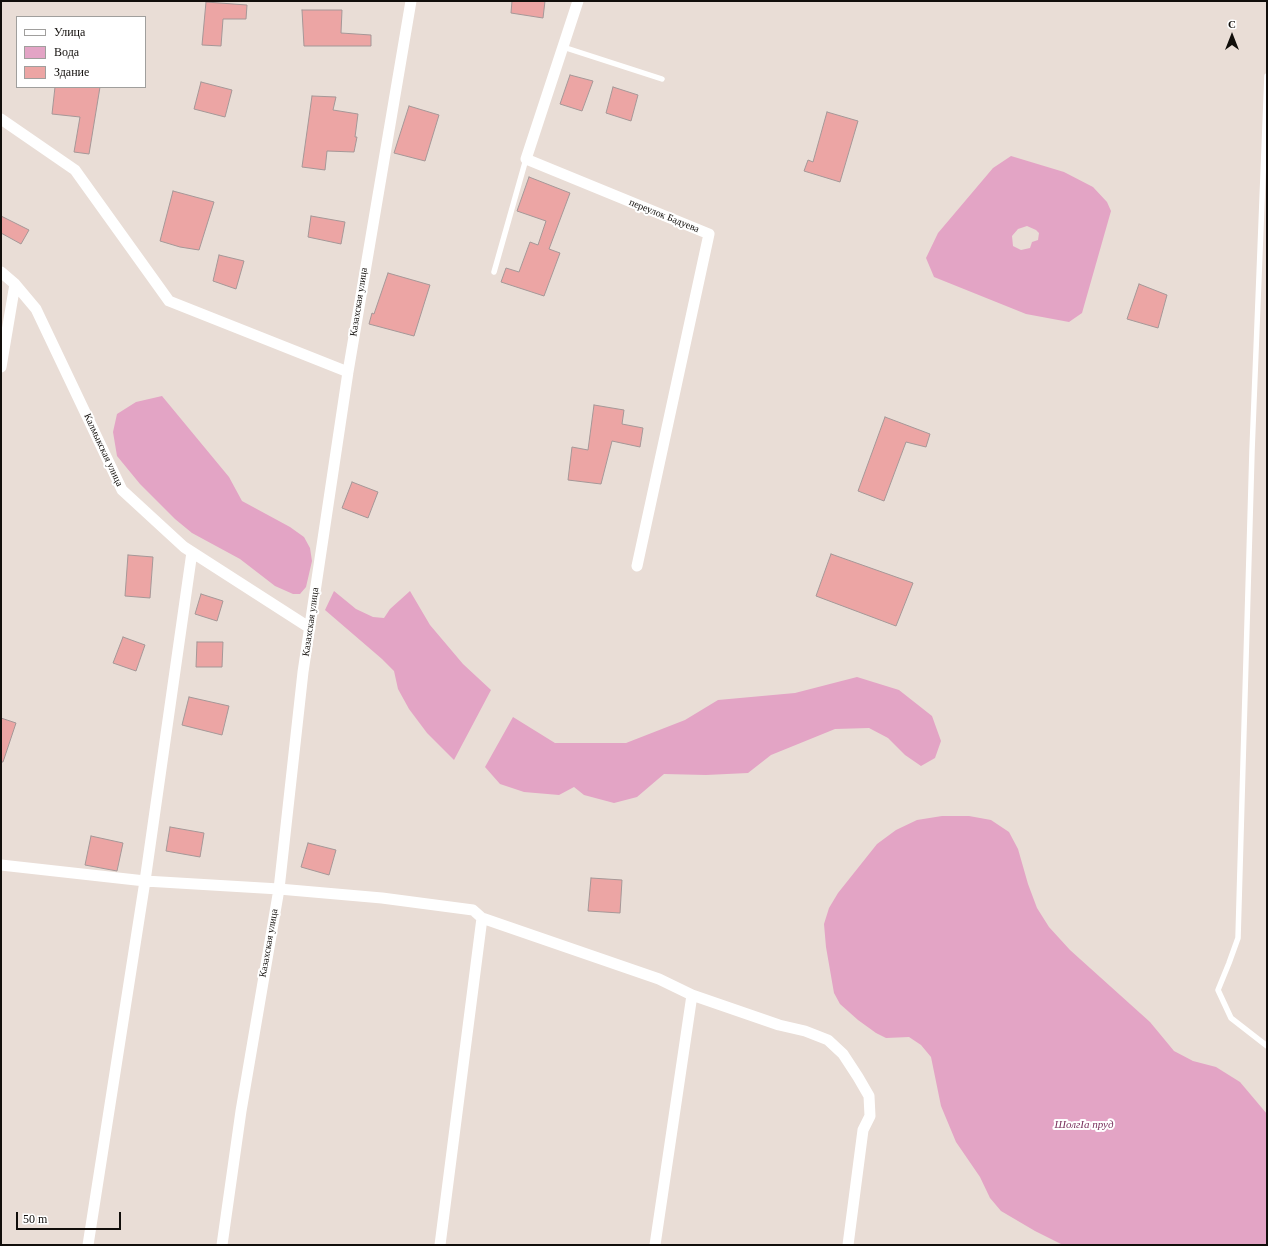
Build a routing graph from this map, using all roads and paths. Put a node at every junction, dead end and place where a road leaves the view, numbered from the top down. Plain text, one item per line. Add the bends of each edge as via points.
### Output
1 (411, 1) edge
2 (578, 1) edge
3 (562, 47) junction
4 (1267, 76) edge
5 (662, 79) dead end
6 (1, 119) edge
7 (526, 159) junction
8 (1, 272) edge
9 (494, 272) dead end
10 (15, 284) junction
11 (1, 367) edge
12 (348, 372) junction
13 (192, 552) junction
14 (637, 566) dead end
15 (310, 628) junction
16 (1, 865) edge
17 (145, 881) junction
18 (279, 889) junction
19 (482, 918) junction
20 (692, 995) junction
21 (1267, 1046) edge
22 (88, 1245) edge
23 (222, 1245) edge
24 (440, 1245) edge
25 (655, 1245) edge
26 (848, 1245) edge

1 - 12 street, Казахская улица
2 - 3 street
3 - 5 lane
3 - 7 street
4 - 21 lane via 1252,451 1238,938 1218,990 1231,1018
6 - 12 street via 75,170 169,301
7 - 9 lane
7 - 14 street, переулок Бадуева via 709,234
8 - 10 street, Калмыкская улица
10 - 11 street
10 - 13 street, Калмыкская улица via 36,309 122,490
12 - 15 street, Казахская улица
13 - 15 street, Калмыкская улица
13 - 17 street
15 - 18 street, Казахская улица
16 - 17 street
17 - 18 street
17 - 22 street
18 - 19 street via 462,908 473,910
18 - 23 street, Казахская улица via 241,1111
19 - 20 street via 659,979
19 - 24 street
20 - 25 street
20 - 26 street via 828,1040 858,1076 869,1096 870,1116 863,1130

